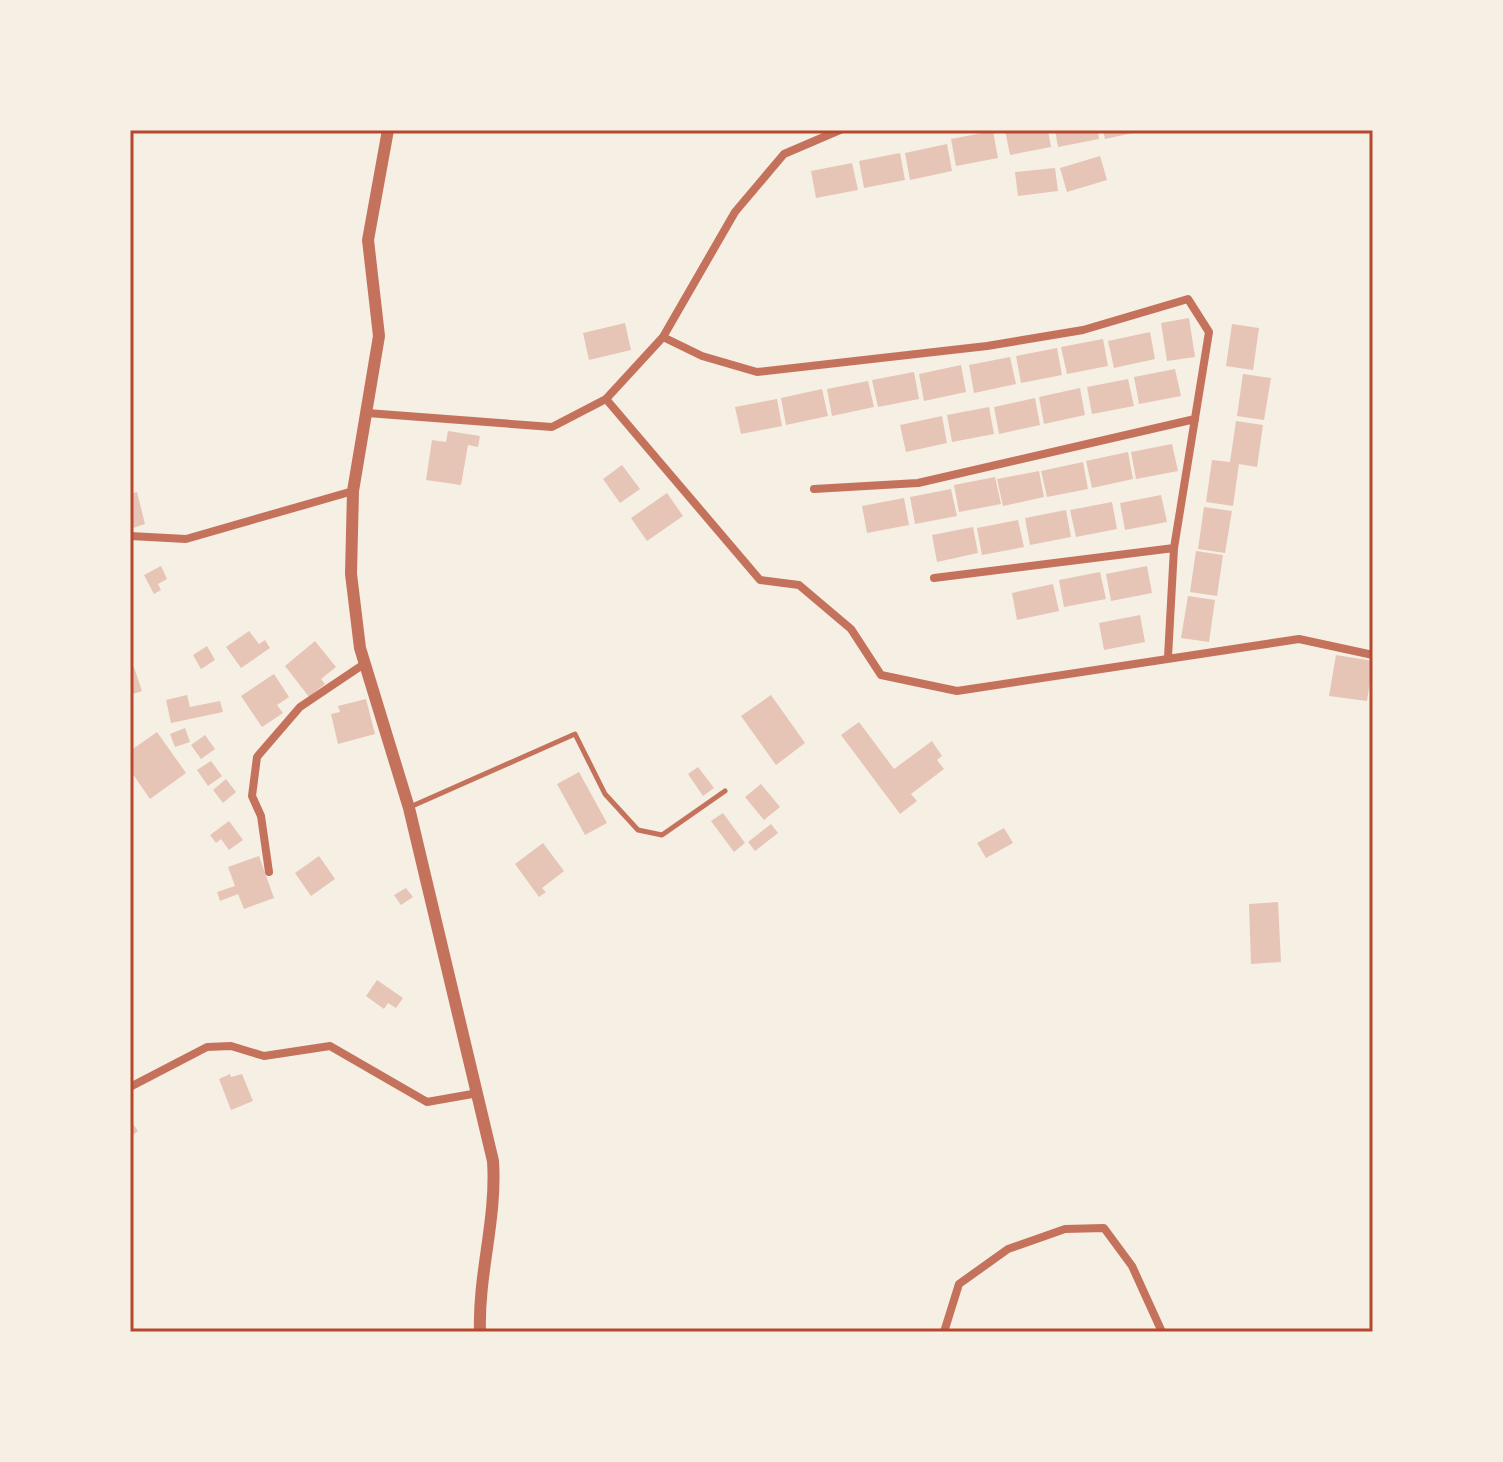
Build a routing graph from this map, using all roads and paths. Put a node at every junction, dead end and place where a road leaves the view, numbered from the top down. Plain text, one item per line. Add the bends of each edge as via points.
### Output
1 (388, 130) edge
2 (840, 130) edge
3 (663, 337) junction
4 (606, 399) junction
5 (367, 413) junction
6 (1195, 419) junction
7 (814, 489) dead end
8 (353, 491) junction
9 (130, 536) edge
10 (1174, 548) junction
11 (934, 578) dead end
12 (1373, 655) edge
13 (1168, 657) junction
14 (364, 664) junction
15 (725, 791) dead end
16 (409, 808) junction
17 (269, 872) dead end
18 (130, 1087) edge
19 (478, 1093) junction
20 (480, 1332) edge
21 (944, 1332) edge
22 (1162, 1332) edge

1 - 5 street via 368,240 379,336
2 - 3 street via 784,154 735,212
3 - 4 street
3 - 6 street via 702,356 757,372 1001,344 1083,330 1188,299 1209,332
4 - 5 street via 552,427
4 - 13 street via 760,580 799,585 851,629 881,675 957,691 1089,674
5 - 8 street
6 - 7 street via 918,483
6 - 10 street
8 - 9 street via 186,539
8 - 14 street via 351,574
10 - 11 street
10 - 13 street
12 - 13 street via 1299,639
14 - 16 street
14 - 17 street via 300,707 257,757 252,796 261,816
15 - 16 lane via 662,835 638,830 605,794 575,734
16 - 19 street
18 - 19 street via 207,1047 231,1046 264,1056 330,1046 427,1102
19 - 20 street via 495,1192 483,1265
21 - 22 street via 959,1284 1008,1249 1065,1229 1104,1228 1132,1266

